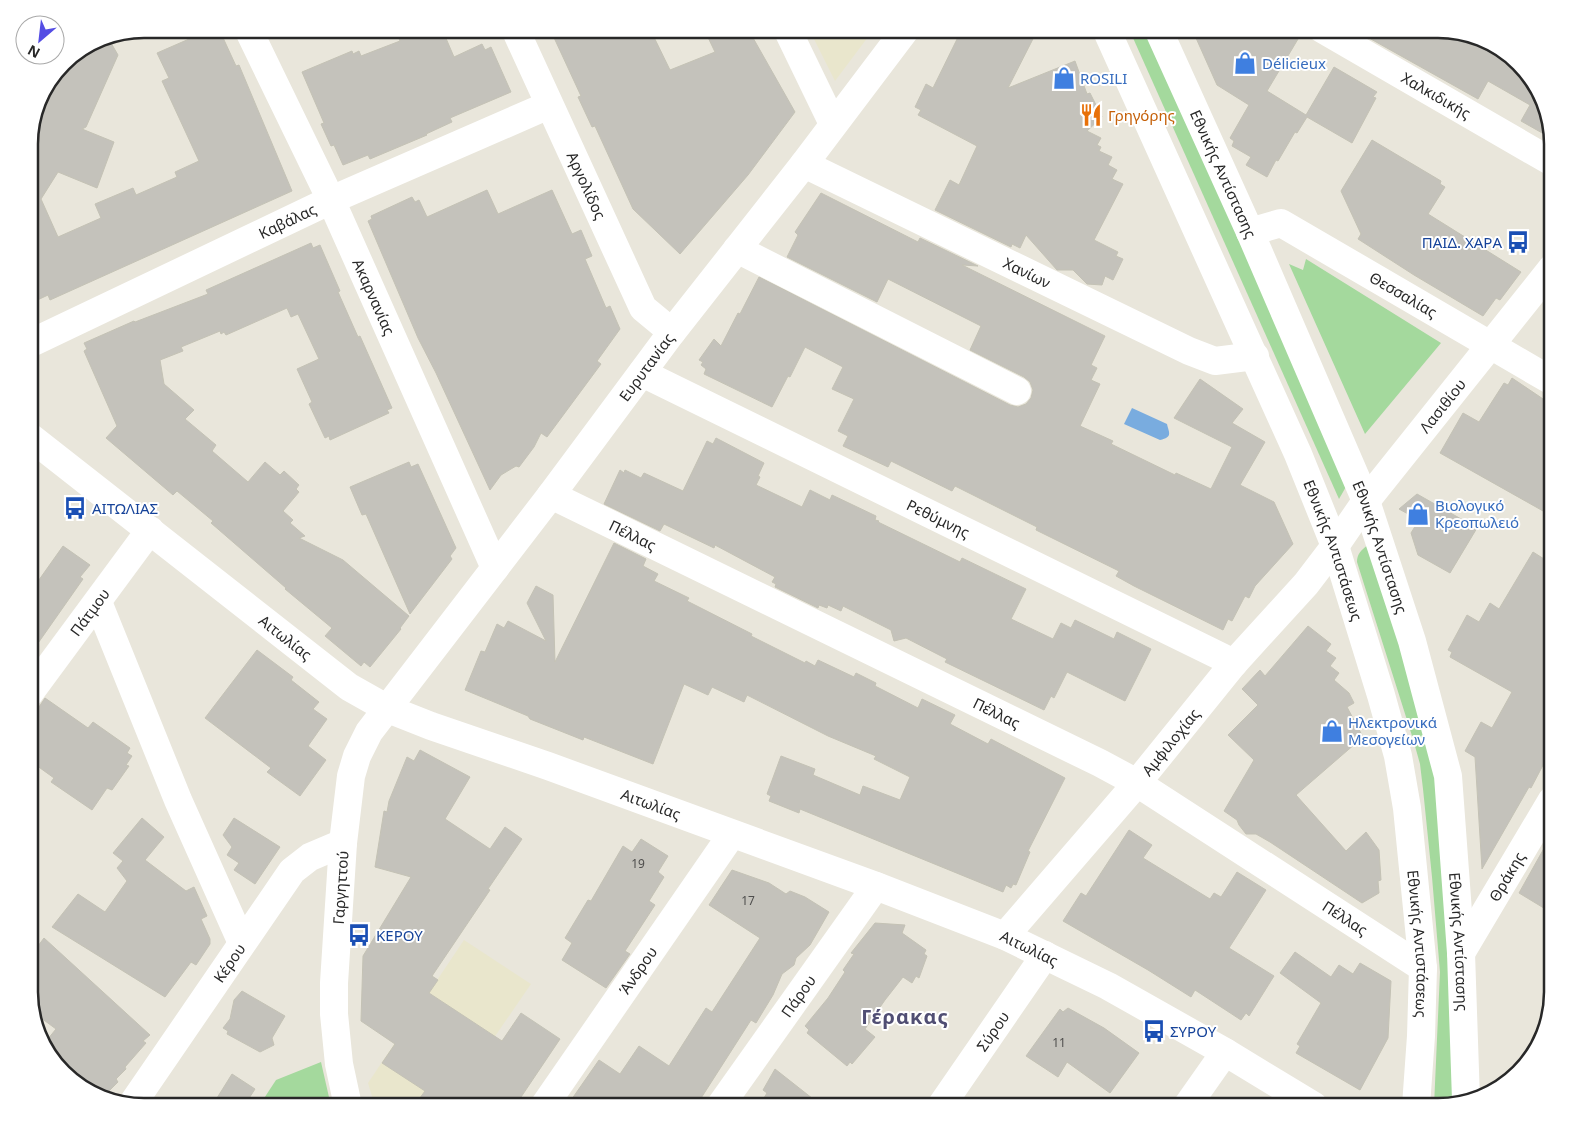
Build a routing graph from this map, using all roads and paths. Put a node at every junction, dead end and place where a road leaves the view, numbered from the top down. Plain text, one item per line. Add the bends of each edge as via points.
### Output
1 (252, 38) edge
2 (519, 38) edge
3 (791, 38) edge
4 (899, 38) edge
5 (1110, 38) edge
6 (1162, 38) edge
7 (1338, 38) edge
8 (549, 105) junction
9 (833, 124) junction
10 (1544, 157) edge
11 (804, 164) junction
12 (331, 200) junction
13 (1250, 232) junction
14 (737, 249) junction
15 (1544, 278) edge
16 (672, 332) junction
17 (38, 340) edge
18 (1490, 346) junction
19 (1255, 356) junction
20 (642, 373) junction
21 (1544, 376) edge
22 (1017, 391) dead end
23 (38, 443) edge
24 (551, 495) junction
25 (1366, 502) junction
26 (150, 530) junction
27 (1335, 546) junction
28 (495, 568) junction
29 (98, 602) junction
30 (1234, 663) junction
31 (38, 682) edge
32 (388, 709) junction
33 (1137, 783) junction
34 (1544, 813) edge
35 (732, 834) junction
36 (343, 843) junction
37 (876, 886) junction
38 (1005, 936) junction
39 (242, 943) junction
40 (1461, 953) junction
41 (1045, 955) junction
42 (1423, 968) junction
43 (1225, 1052) junction
44 (1466, 1093) edge
45 (137, 1097) edge
46 (346, 1098) edge
47 (550, 1098) edge
48 (726, 1098) edge
49 (947, 1098) edge
50 (1192, 1098) edge
51 (1301, 1098) edge
52 (1417, 1098) edge

1 - 12 street, Ακαρνανίας
2 - 8 street, Αργολίδος
3 - 9 street
4 - 9 street, Ευρυτανίας
5 - 19 street, Εθνικής Αντιστάσεως
6 - 13 street, Εθνικής Αντίστασης
7 - 10 street, Χαλκιδικής
8 - 12 street, Καβάλας
8 - 16 street, Αργολίδος via 644,308
9 - 11 street, Ευρυτανίας
11 - 14 street, Ευρυτανίας
11 - 19 street, Χανίων via 1189,351 1215,361
12 - 17 street, Καβάλας
12 - 28 street, Ακαρνανίας
13 - 18 street, Θεσσαλίας via 1280,223
13 - 25 street, Εθνικής Αντίστασης
14 - 16 street, Ευρυτανίας
14 - 22 street
15 - 18 street, Λασιθίου
16 - 20 street, Ευρυτανίας
18 - 21 street, Θεσσαλίας
18 - 25 street, Λασιθίου
19 - 27 street, Εθνικής Αντιστάσεως
20 - 24 street, Ευρυτανίας
20 - 30 street, Ρεθύμνης
23 - 26 street, Αιτωλίας
24 - 28 street, Ευρυτανίας
24 - 33 street, Πέλλας
25 - 27 street, Λασιθίου
25 - 40 street, Εθνικής Αντίστασης via 1412,640 1448,776
26 - 29 street, Πάτμου
26 - 32 street, Αιτωλίας via 348,687
27 - 30 street, Αμφιλοχίας via 1306,584
27 - 42 street, Εθνικής Αντιστάσεως via 1398,756 1407,808
28 - 32 street, Ευρυτανίας
29 - 31 street, Πάτμου
29 - 39 street via 178,800
30 - 33 street, Αμφιλοχίας
32 - 35 street, Αιτωλίας
32 - 36 street, Γαργηττού via 357,756 351,776
33 - 38 street, Αμφιλοχίας
33 - 42 street, Πέλλας
34 - 40 street, Θράκης
35 - 37 street, Αιτωλίας
35 - 47 street, Άνδρου
36 - 39 street, Κέρου via 310,857 292,871
36 - 46 street, Γαργηττού via 334,999 339,1064
37 - 38 street, Αιτωλίας
37 - 48 street, Πάρου
38 - 41 street, Αιτωλίας
39 - 45 street, Κέρου
40 - 44 street, Εθνικής Αντίστασης
41 - 43 street, Αιτωλίας via 1108,986
41 - 49 street, Σύρου
42 - 52 street, Εθνικής Αντιστάσεως
43 - 50 street
43 - 51 street, Αιτωλίας

